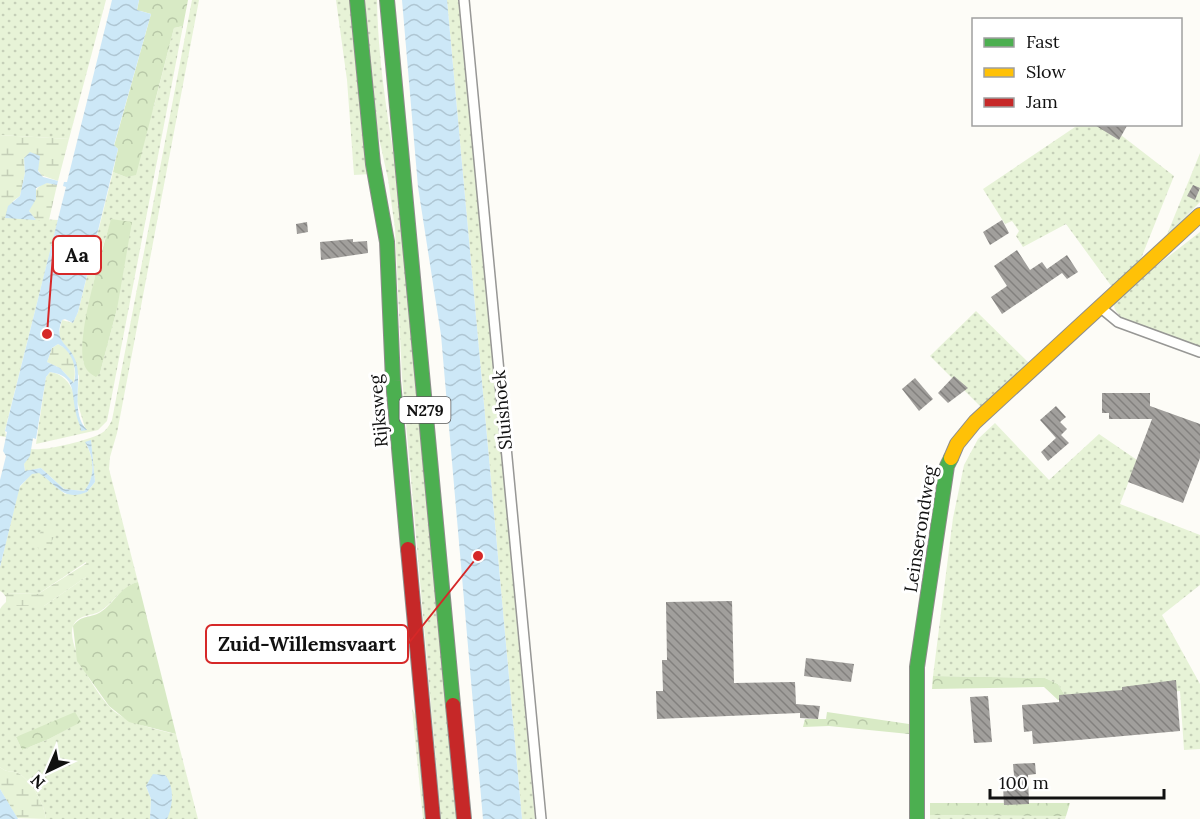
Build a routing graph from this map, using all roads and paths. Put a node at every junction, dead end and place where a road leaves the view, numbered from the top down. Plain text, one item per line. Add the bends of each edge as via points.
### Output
1 (357, 0) edge
2 (387, 0) edge
3 (464, 0) edge
4 (1200, 215) edge
5 (1101, 308) junction
6 (1200, 352) edge
7 (433, 819) edge
8 (464, 819) edge
9 (541, 819) edge
10 (917, 819) edge

1 - 7 street, Rijksweg via 373,164 387,242 393,381
2 - 8 street, N279
3 - 9 street, Sluishoek
4 - 5 street, Leinserondweg
5 - 6 street via 1118,322
5 - 10 street, Leinserondweg via 975,422 957,444 947,466 917,667

